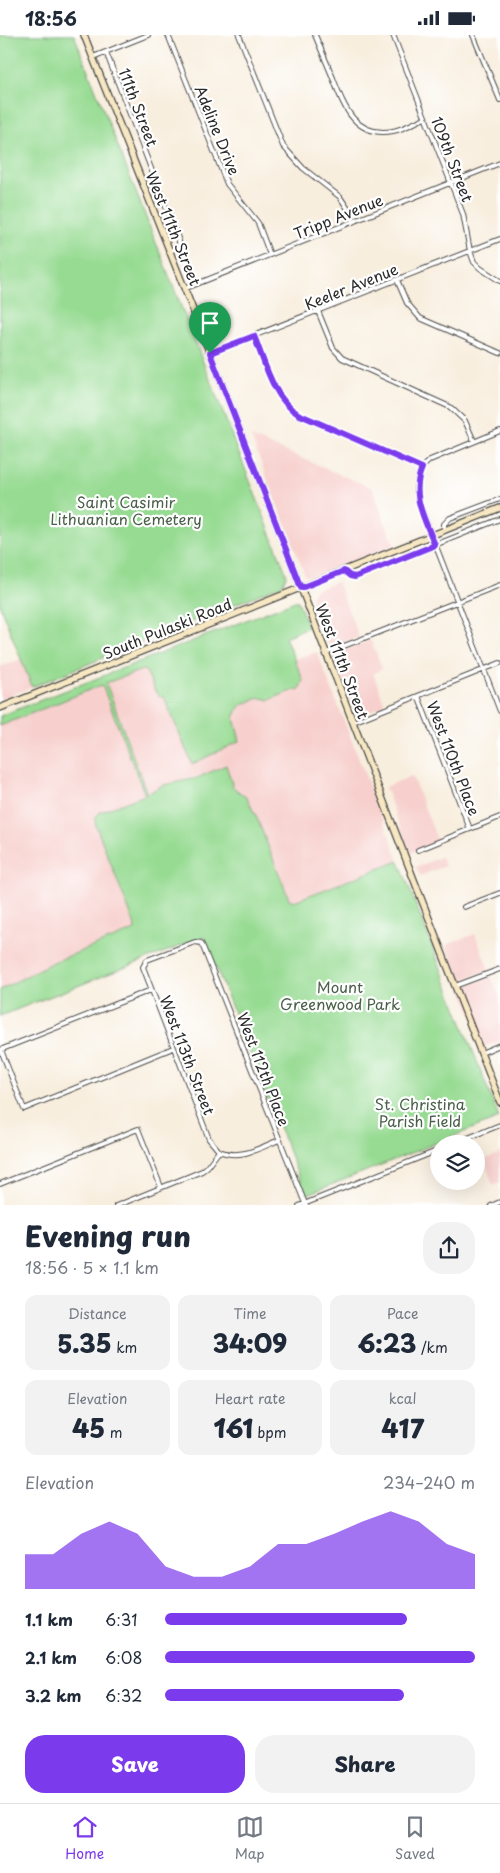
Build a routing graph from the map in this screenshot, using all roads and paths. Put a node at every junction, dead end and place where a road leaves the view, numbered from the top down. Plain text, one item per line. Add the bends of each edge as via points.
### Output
1 (84, 35) edge
2 (148, 35) edge
3 (168, 35) edge
4 (239, 35) edge
5 (316, 35) edge
6 (393, 35) edge
7 (474, 35) edge
8 (106, 52) junction
9 (93, 57) junction
10 (500, 101) edge
11 (425, 118) junction
12 (500, 163) edge
13 (451, 183) junction
14 (353, 222) junction
15 (500, 239) edge
16 (470, 251) junction
17 (170, 252) junction
18 (270, 255) junction
19 (397, 280) junction
20 (500, 281) edge
21 (184, 289) junction
22 (318, 311) junction
23 (254, 336) junction
24 (210, 353) junction
25 (500, 353) edge
26 (500, 431) edge
27 (474, 441) junction
28 (422, 468) junction
29 (500, 499) edge
30 (500, 509) edge
31 (500, 519) edge
32 (444, 531) junction
33 (432, 536) junction
34 (435, 545) junction
35 (344, 571) junction
36 (500, 585) edge
37 (301, 588) junction
38 (457, 602) junction
39 (326, 653) junction
40 (500, 663) edge
41 (484, 670) junction
42 (418, 696) junction
43 (0, 708) edge
44 (500, 711) edge
45 (353, 721) junction
46 (500, 817) edge
47 (470, 829) junction
48 (418, 849) dead end
49 (500, 893) edge
50 (464, 907) dead end
51 (143, 964) joint
52 (500, 969) edge
53 (455, 987) junction
54 (151, 990) junction
55 (500, 1045) edge
56 (173, 1048) junction
57 (0, 1050) edge
58 (481, 1053) junction
59 (500, 1102) edge
60 (500, 1125) edge
61 (475, 1135) edge
62 (279, 1140) junction
63 (219, 1151) junction
64 (430, 1153) edge
65 (0, 1184) edge
66 (161, 1187) junction
67 (500, 1202) edge
68 (305, 1204) edge
69 (116, 1205) edge
70 (299, 1205) edge
71 (491, 1205) edge

1 - 9 main road, West 111th Street
2 - 8 street
3 - 18 street, Adeline Drive via 227,184 258,223
4 - 14 street via 283,146 340,197
5 - 11 street via 343,104 359,124 374,131 390,131
6 - 11 street, 109th Street
7 - 10 street
8 - 9 street
8 - 17 street, 111th Street via 179,241
9 - 17 main road, West 111th Street
11 - 13 street, 109th Street
12 - 13 street, Tripp Avenue
13 - 14 street, Tripp Avenue
13 - 16 street, 109th Street via 463,215
14 - 18 street, Tripp Avenue
15 - 16 street, Keeler Avenue
16 - 19 street, Keeler Avenue
16 - 20 street, 109th Street via 480,268
17 - 21 main road, West 111th Street
18 - 21 street, Tripp Avenue
19 - 22 street, Keeler Avenue
19 - 25 street via 407,303 420,318
21 - 24 main road, West 111th Street
22 - 23 street, Keeler Avenue
22 - 27 street via 333,348 342,358 450,407 465,421
23 - 24 street, Keeler Avenue
23 - 28 street via 286,406
24 - 37 main road, West 111th Street
26 - 27 street
27 - 28 street via 440,455
28 - 33 street via 416,489
29 - 32 street, South Pulaski Road via 450,519 444,524
30 - 32 main road, South Pulaski Road
31 - 34 street, South Pulaski Road
32 - 33 main road, South Pulaski Road
33 - 34 street
33 - 35 main road, South Pulaski Road
34 - 35 street, South Pulaski Road via 355,577
34 - 38 street
35 - 37 main road, South Pulaski Road
36 - 38 street
37 - 39 main road, West 111th Street
37 - 43 main road, South Pulaski Road
38 - 39 street
38 - 41 street
39 - 45 main road, West 111th Street
40 - 41 street
41 - 42 street
41 - 44 street
42 - 45 street
42 - 47 street, West 110th Place
45 - 53 main road, West 111th Street
46 - 47 street
47 - 48 street
49 - 50 street
51 - 54 street, West 113th Street
51 - 62 street, West 112th Place via 195,942 204,947
52 - 53 street
53 - 58 main road, West 111th Street
54 - 56 street, West 113th Street
54 - 57 street
55 - 58 street
56 - 57 street via 24,1109
56 - 63 street, West 113th Street via 209,1139
58 - 59 main road, West 111th Street
60 - 61 street
62 - 63 street via 238,1155
62 - 68 street, West 112th Place
63 - 66 street via 202,1171
64 - 68 street
65 - 66 street via 138,1129
66 - 69 street
67 - 71 street
68 - 70 street

